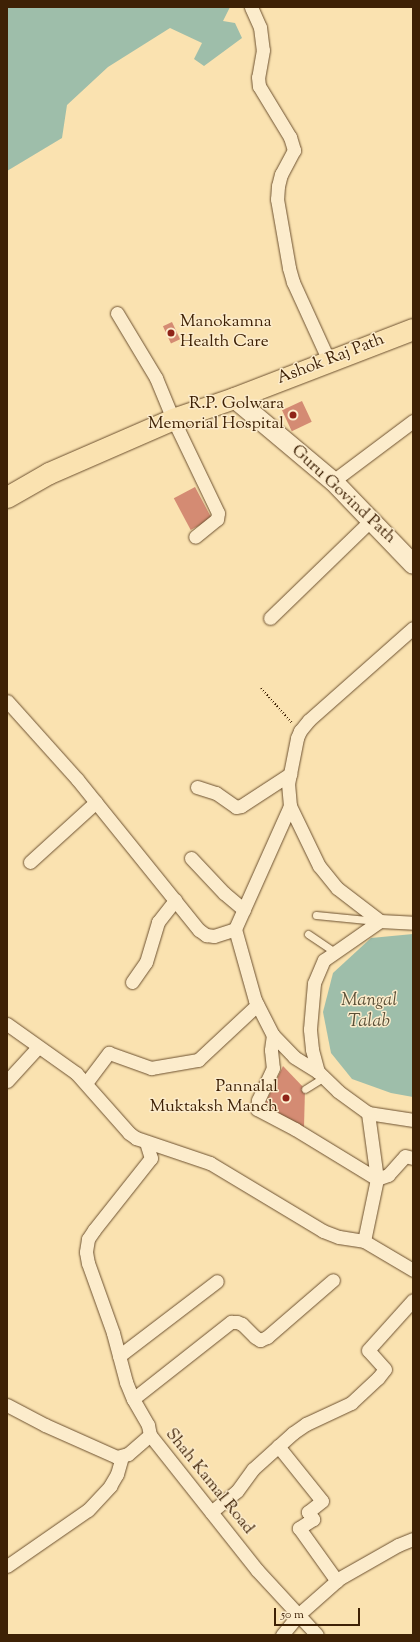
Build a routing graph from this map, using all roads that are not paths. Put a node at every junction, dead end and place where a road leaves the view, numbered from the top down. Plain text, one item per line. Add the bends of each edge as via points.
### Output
1 (251, 7) edge
2 (117, 313) dead end
3 (413, 329) edge
4 (329, 361) junction
5 (234, 398) junction
6 (173, 419) junction
7 (413, 422) edge
8 (333, 481) junction
9 (7, 497) edge
10 (371, 520) junction
11 (195, 537) dead end
12 (413, 562) edge
13 (270, 618) dead end
14 (413, 628) edge
15 (7, 701) edge
16 (290, 774) junction
17 (197, 787) dead end
18 (96, 802) junction
19 (290, 806) junction
20 (191, 858) dead end
21 (30, 862) dead end
22 (175, 900) junction
23 (244, 910) junction
24 (316, 915) dead end
25 (380, 921) junction
26 (413, 923) edge
27 (235, 929) junction
28 (308, 934) dead end
29 (335, 952) junction
30 (132, 982) dead end
31 (257, 1005) junction
32 (7, 1024) edge
33 (272, 1035) junction
34 (38, 1047) junction
35 (321, 1074) junction
36 (7, 1081) edge
37 (86, 1083) junction
38 (305, 1089) dead end
39 (368, 1113) junction
40 (413, 1120) edge
41 (146, 1142) junction
42 (413, 1158) edge
43 (377, 1179) junction
44 (364, 1241) junction
45 (413, 1270) edge
46 (333, 1280) dead end
47 (217, 1281) dead end
48 (413, 1300) edge
49 (119, 1356) junction
50 (133, 1399) junction
51 (8, 1408) edge
52 (150, 1435) junction
53 (278, 1446) junction
54 (122, 1457) junction
55 (211, 1512) junction
56 (413, 1539) edge
57 (7, 1566) edge
58 (336, 1581) junction
59 (298, 1615) junction
60 (282, 1635) edge
61 (317, 1635) edge

1 - 4 street via 260,27 263,50 259,86 290,137 294,150 281,174 277,199 289,268
2 - 6 street via 148,362
3 - 4 main road, Ashok Raj Path
4 - 5 main road, Ashok Raj Path
5 - 6 main road, Ashok Raj Path
5 - 8 street, Guru Govind Path
6 - 9 main road, Ashok Raj Path via 49,473
6 - 11 street via 218,513 217,519
7 - 8 street
8 - 10 street, Guru Govind Path
10 - 12 street, Guru Govind Path
10 - 13 street
14 - 16 street via 308,720 300,731
15 - 18 street
16 - 17 street via 236,807 216,793
16 - 19 street
18 - 21 street
18 - 22 street
19 - 23 street
19 - 25 street via 328,880
20 - 23 street
22 - 27 street via 206,935 214,936
22 - 30 street via 158,922 146,962
23 - 27 street
24 - 25 lane
25 - 26 street
25 - 29 street
27 - 31 street
28 - 29 lane
29 - 35 street via 324,960 314,983 310,1029 312,1049
31 - 33 street
31 - 37 street via 198,1060 151,1068 109,1053
32 - 34 street
33 - 35 street via 294,1057
33 - 43 street via 273,1068 258,1100 257,1109
34 - 36 street
34 - 37 street via 62,1062
35 - 38 lane
35 - 39 street via 338,1091
37 - 41 street via 129,1133
39 - 40 street
39 - 43 street
41 - 44 street via 210,1163 323,1231
41 - 49 street via 151,1158 94,1230 87,1246 88,1263
42 - 43 street via 405,1156 388,1175
43 - 44 street
44 - 45 street
46 - 50 street via 267,1337 260,1340 242,1324 231,1322
47 - 49 street
48 - 53 street via 368,1350 385,1369 378,1378 352,1403 306,1424
49 - 50 street
50 - 52 street via 148,1424
51 - 54 street via 110,1455
52 - 54 street, Shah Kamal Road
52 - 55 street, Shah Kamal Road
53 - 55 street via 253,1469 237,1491
53 - 58 street via 322,1500 308,1512 313,1518 299,1528
54 - 57 street via 110,1486 88,1510
55 - 59 street, Shah Kamal Road via 257,1570
56 - 58 street
58 - 59 street
59 - 60 street
59 - 61 street, Shah Kamal Road

